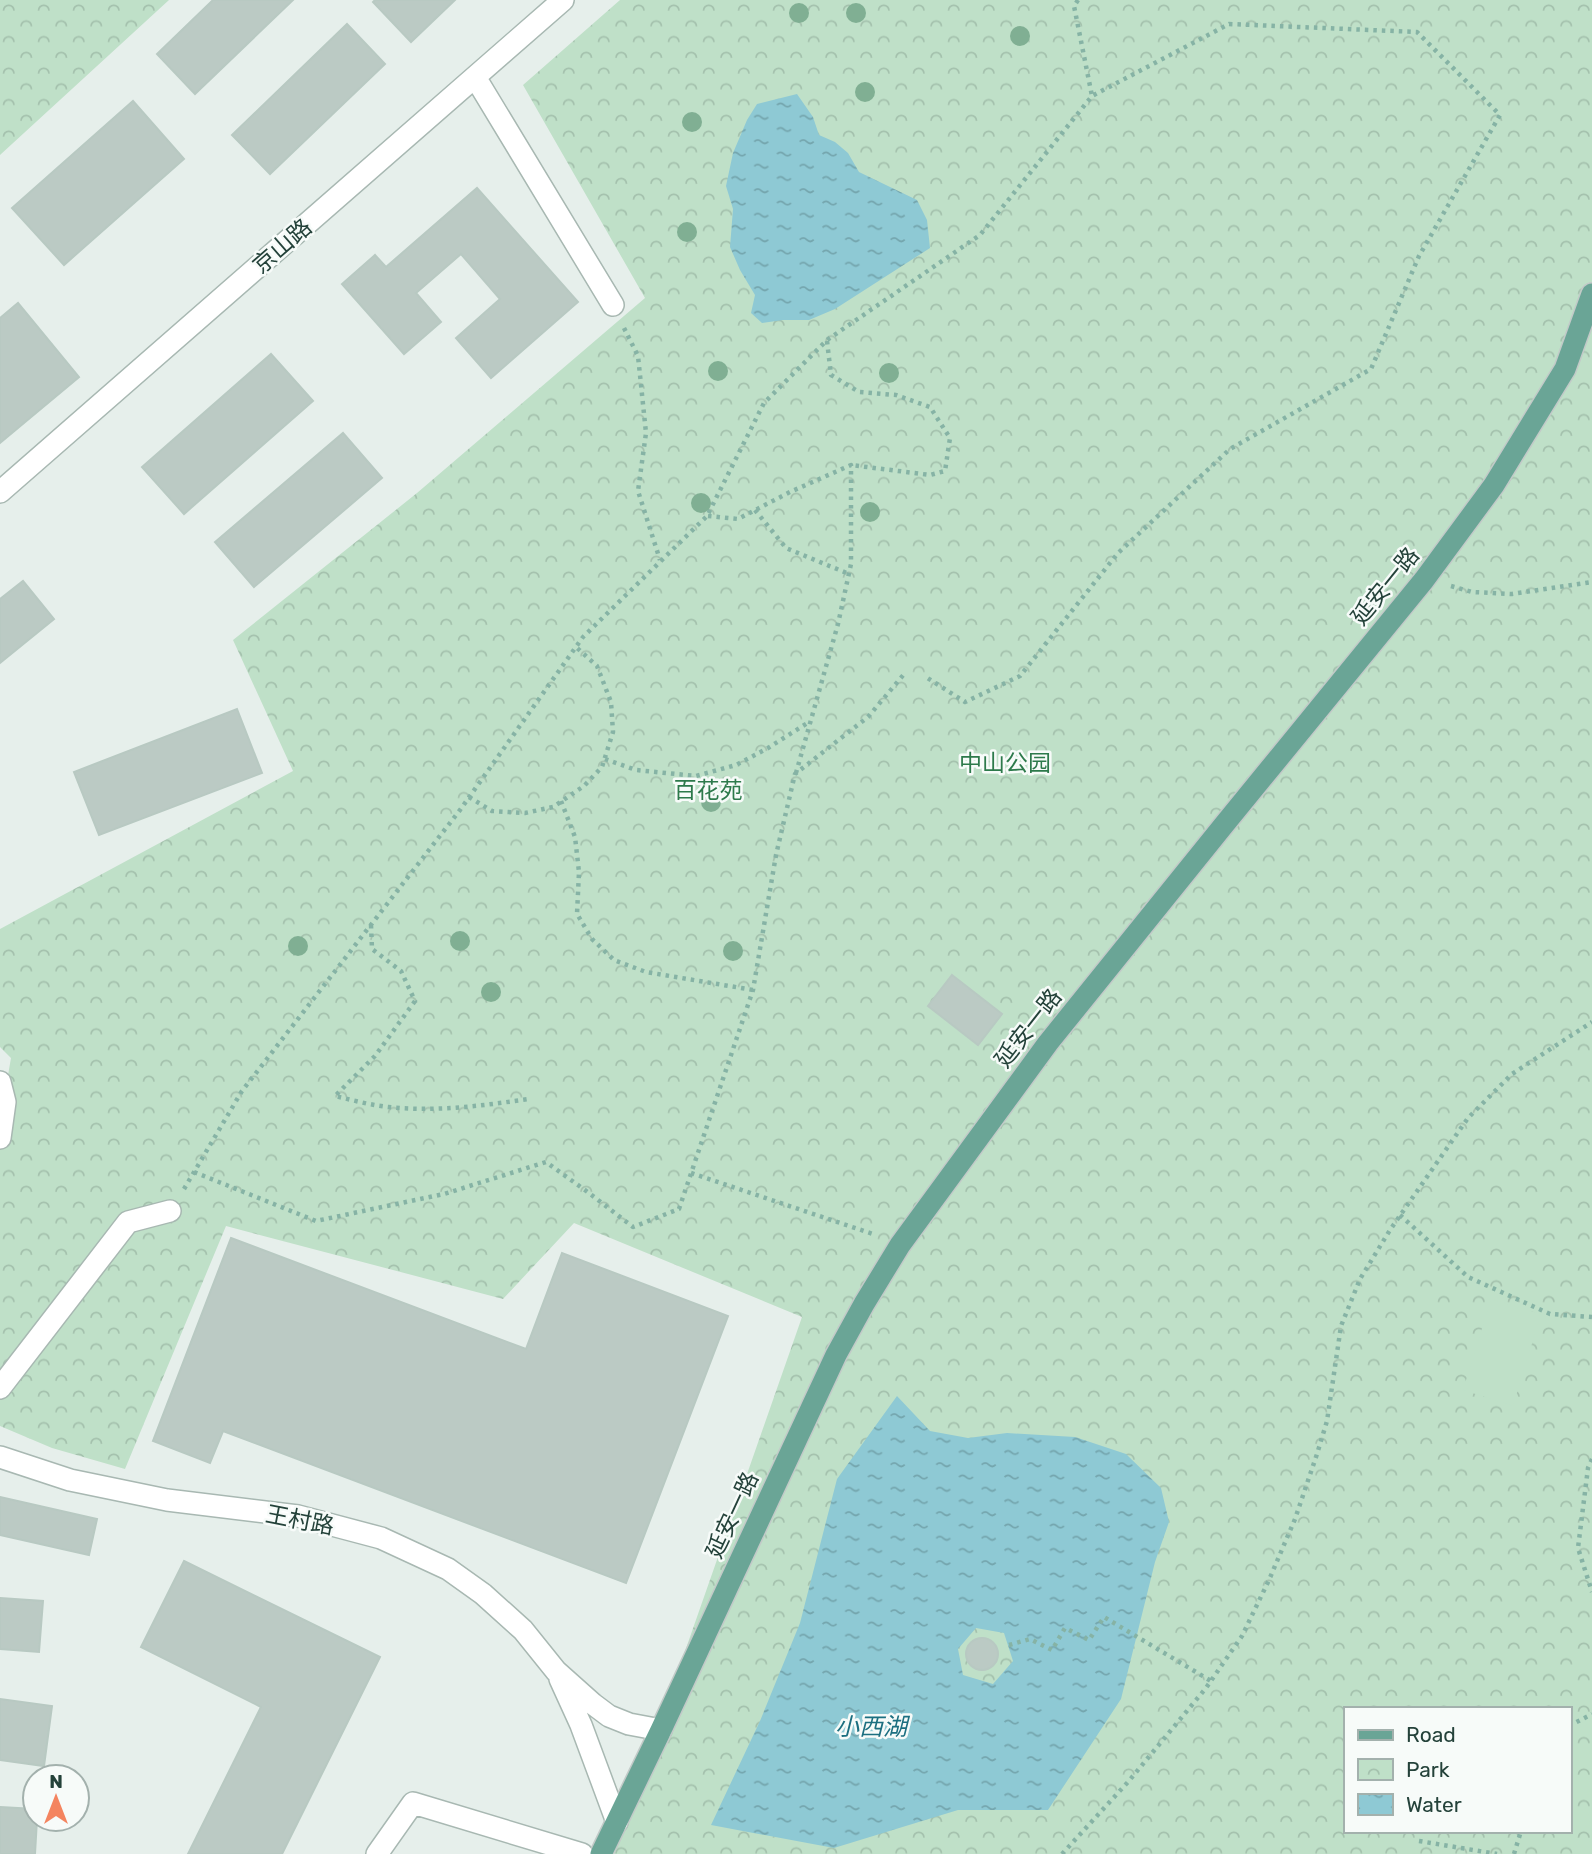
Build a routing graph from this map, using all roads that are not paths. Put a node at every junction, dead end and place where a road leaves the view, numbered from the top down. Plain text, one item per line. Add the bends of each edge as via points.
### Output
1 (563, 0) edge
2 (475, 77) junction
3 (1592, 295) edge
4 (613, 306) road end
5 (0, 492) edge
6 (0, 1082) edge
7 (0, 1138) edge
8 (170, 1211) road end
9 (0, 1388) edge
10 (0, 1457) edge
11 (556, 1671) junction
12 (661, 1730) junction
13 (617, 1822) junction
14 (377, 1854) edge
15 (582, 1854) edge
16 (601, 1854) edge

1 - 2 street, 京山路
2 - 4 street
2 - 5 street, 京山路
3 - 12 main road, 延安一路 via 1565,369 1494,485 1424,580 1048,1043 900,1245 836,1355
6 - 7 street via 5,1102
8 - 9 street via 128,1222
10 - 11 street, 王村路 via 70,1480 167,1500 298,1516 381,1538 448,1569 483,1594 523,1630
11 - 12 street, 王村路 via 609,1716
11 - 13 street, 王村路
12 - 13 main road, 延安一路
13 - 16 main road, 延安一路
14 - 15 street via 413,1804

